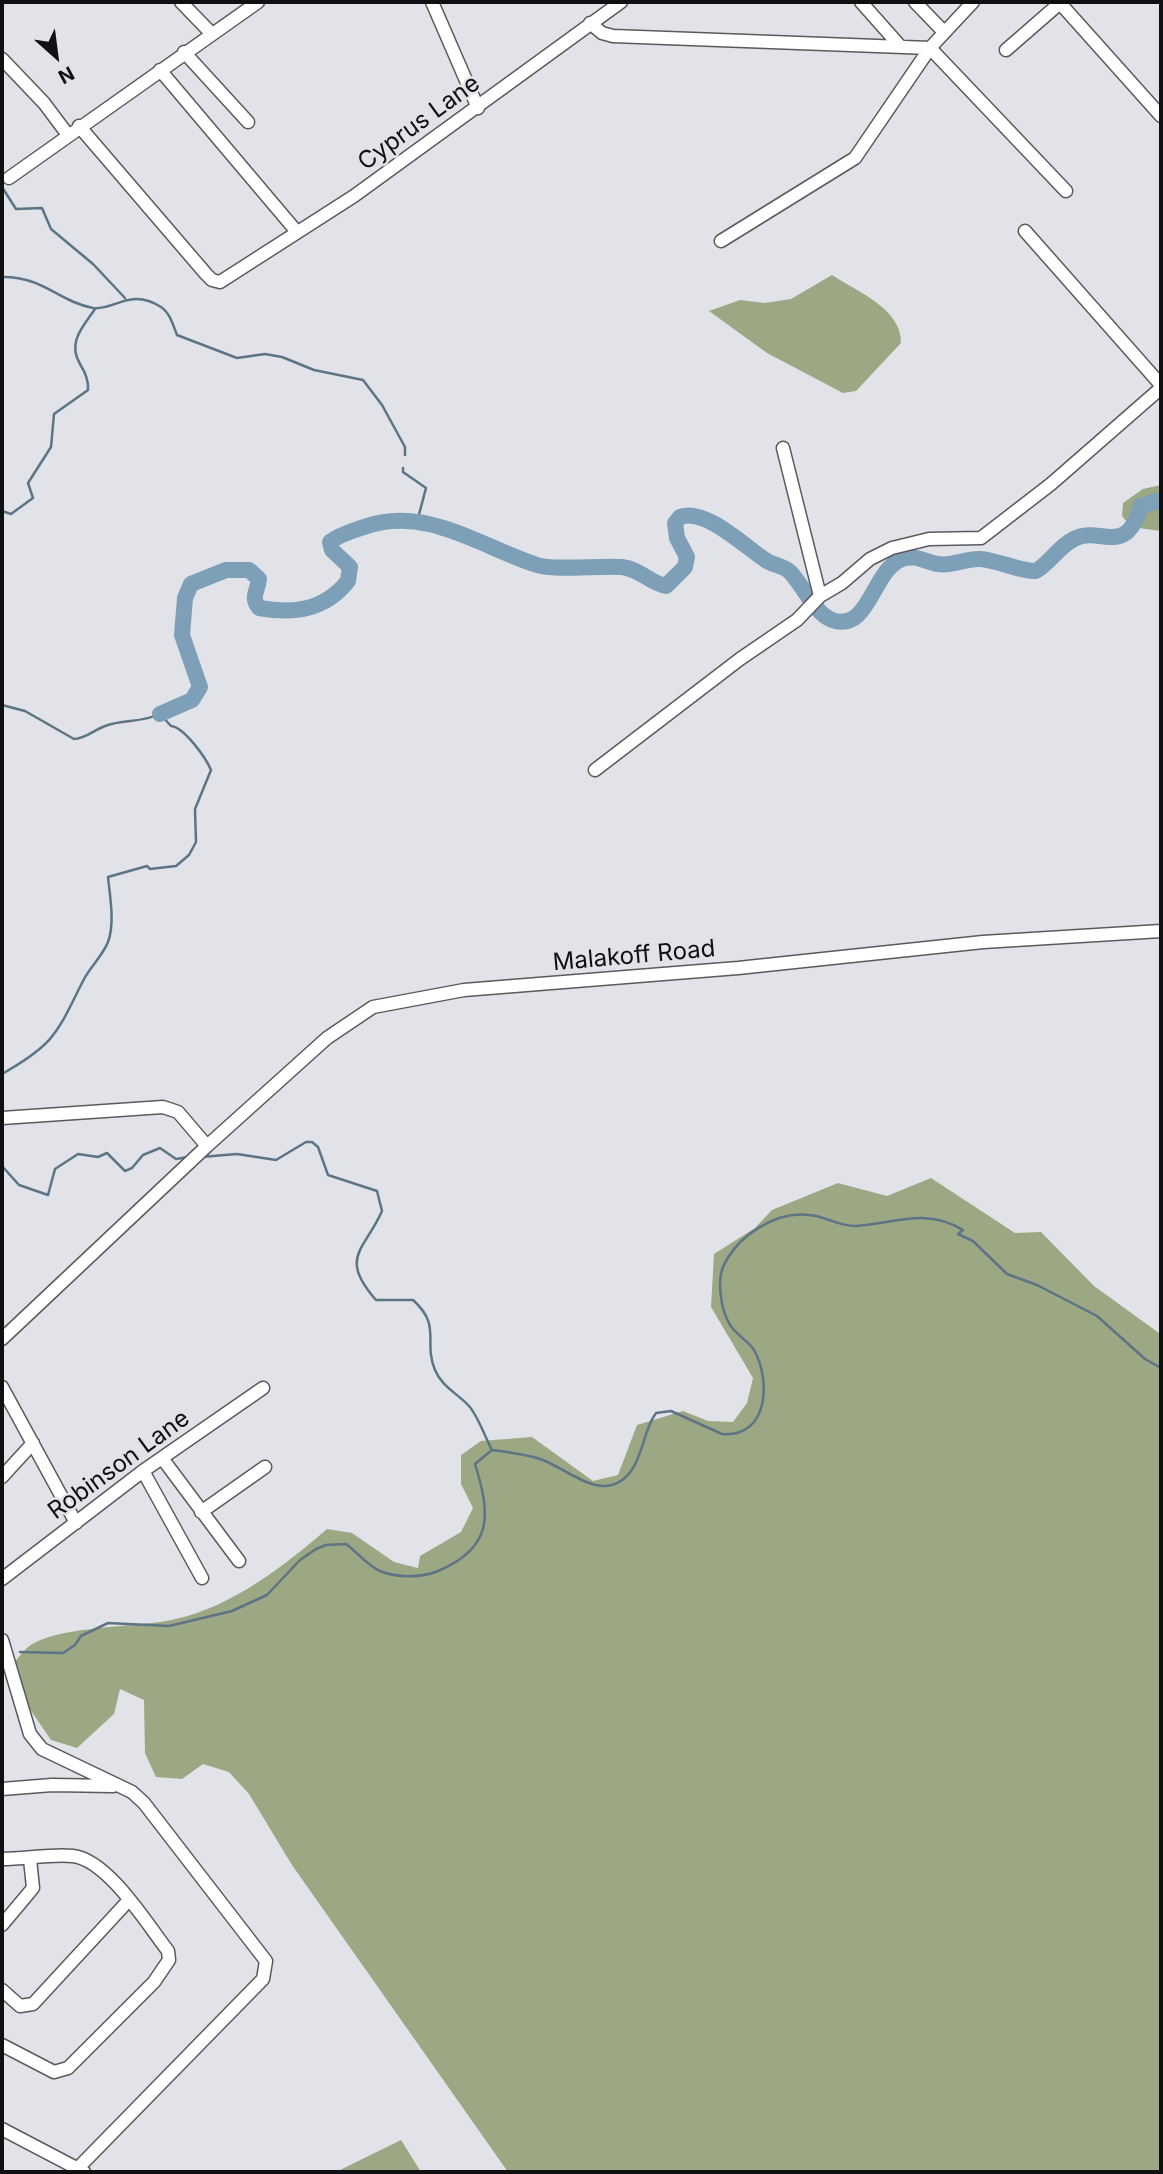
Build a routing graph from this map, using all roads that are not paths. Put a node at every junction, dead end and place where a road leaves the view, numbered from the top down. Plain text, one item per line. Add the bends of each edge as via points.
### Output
1 (181, 2) edge
2 (258, 2) edge
3 (432, 2) edge
4 (621, 2) edge
5 (861, 2) edge
6 (915, 2) edge
7 (974, 2) edge
8 (1059, 2) edge
9 (590, 23) junction
10 (944, 32) junction
11 (211, 33) junction
12 (900, 46) junction
13 (930, 48) junction
14 (1006, 50) dead end
15 (184, 52) junction
16 (2, 59) edge
17 (160, 70) junction
18 (478, 108) junction
19 (1161, 115) edge
20 (248, 122) dead end
21 (79, 126) junction
22 (68, 135) junction
23 (9, 178) dead end
24 (1066, 191) dead end
25 (1025, 231) dead end
26 (297, 233) junction
27 (721, 241) dead end
28 (1161, 386) edge
29 (783, 448) dead end
30 (820, 596) junction
31 (595, 770) dead end
32 (1161, 930) edge
33 (2, 1118) edge
34 (204, 1149) junction
35 (2, 1339) edge
36 (2, 1387) edge
37 (263, 1388) dead end
38 (33, 1443) junction
39 (162, 1458) junction
40 (265, 1467) dead end
41 (143, 1471) junction
42 (2, 1477) edge
43 (201, 1512) junction
44 (76, 1523) junction
45 (239, 1561) dead end
46 (202, 1578) dead end
47 (2, 1579) edge
48 (2, 1640) edge
49 (118, 1786) junction
50 (2, 1790) edge
51 (30, 1858) junction
52 (2, 1859) edge
53 (129, 1900) junction
54 (2, 1925) edge
55 (2, 1990) edge
56 (2, 2045) edge
57 (2, 2129) edge
58 (81, 2170) edge

1 - 11 street
2 - 11 street
3 - 18 street
4 - 9 street, Cyprus Lane
5 - 12 street
6 - 10 street
7 - 10 street
8 - 14 street
8 - 19 street
9 - 12 street via 613,36
9 - 18 street, Cyprus Lane
10 - 13 street
11 - 15 street
12 - 13 street
13 - 24 street
13 - 27 street via 855,158
15 - 17 street
15 - 20 street
16 - 22 street
17 - 21 street
17 - 26 street
18 - 26 street, Cyprus Lane
21 - 22 street
21 - 26 street, Cyprus Lane via 212,280 220,282
22 - 23 street
25 - 28 street
28 - 30 street via 1051,484 981,538 914,541 892,548
29 - 30 street
30 - 31 street via 797,620
32 - 34 street, Malakoff Road via 464,990 373,1007 327,1038
33 - 34 street via 163,1108 177,1112
34 - 35 street, Malakoff Road
36 - 38 street
37 - 39 street, Robinson Lane
38 - 42 street
38 - 44 street
39 - 41 street, Robinson Lane
39 - 43 street
40 - 43 street
41 - 44 street, Robinson Lane
41 - 46 street
43 - 45 street
44 - 47 street, Robinson Lane
48 - 49 street via 30,1734 43,1749
49 - 50 street
49 - 58 street via 145,1803 266,1961 267,1969 263,1979
51 - 52 street
51 - 53 street via 85,1859
51 - 54 street via 33,1888
53 - 55 street via 33,2004 20,2007
53 - 56 street via 168,1951 169,1960 154,1982 77,2061 60,2072
57 - 58 street

